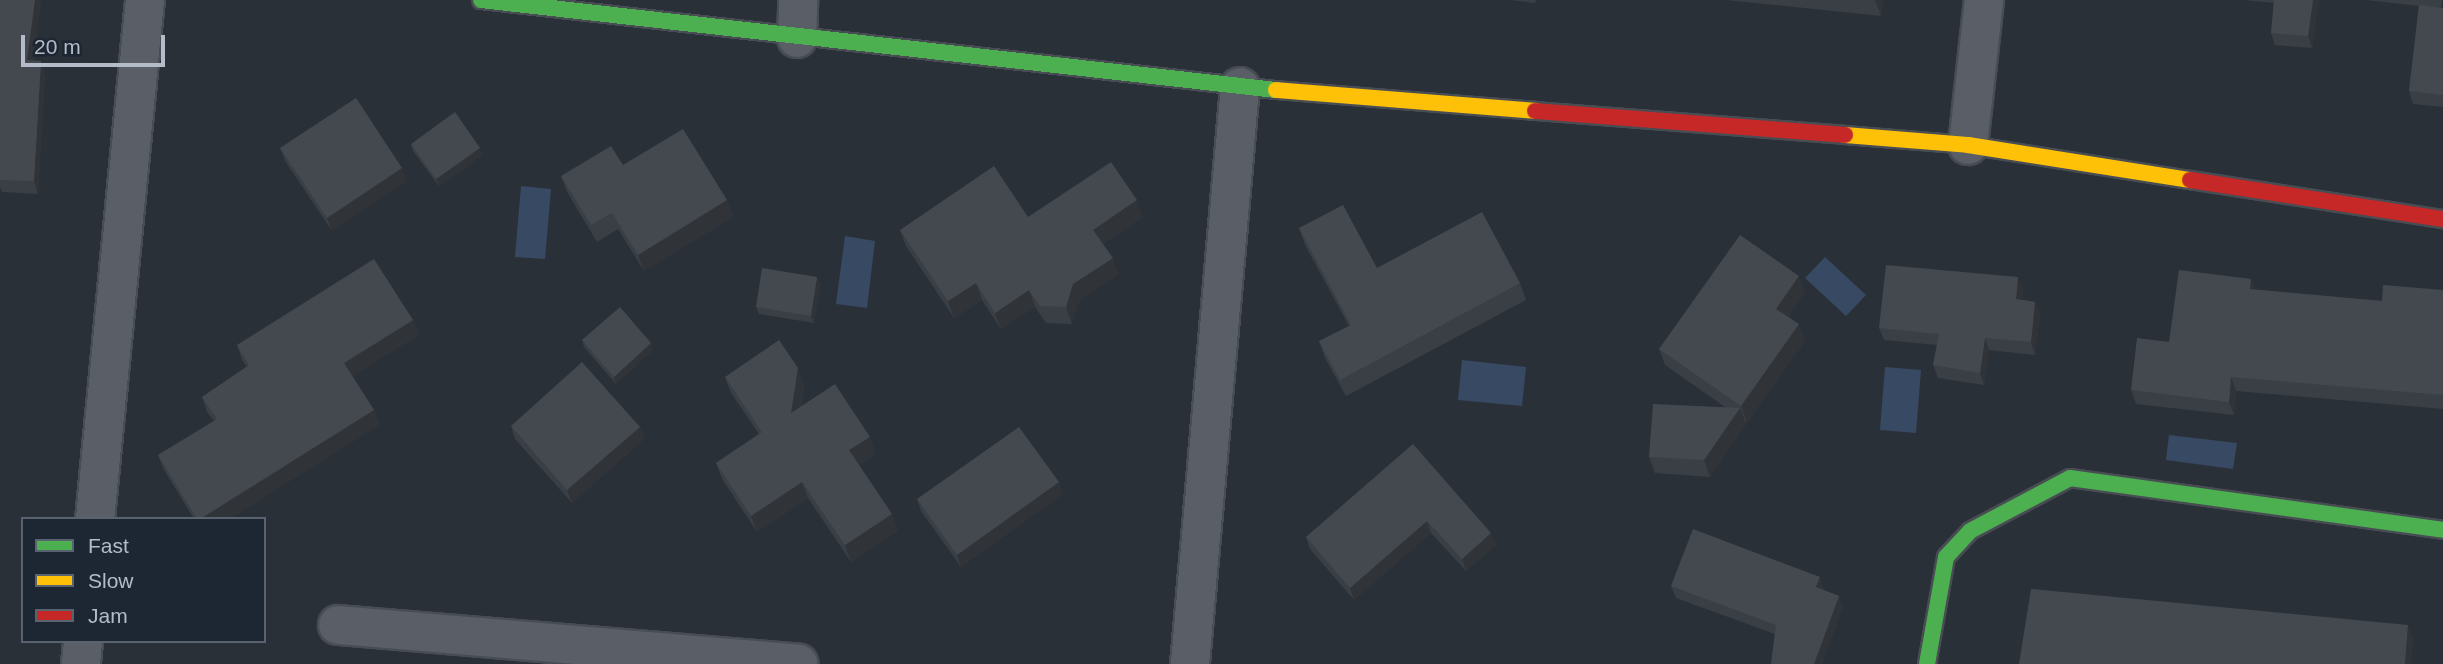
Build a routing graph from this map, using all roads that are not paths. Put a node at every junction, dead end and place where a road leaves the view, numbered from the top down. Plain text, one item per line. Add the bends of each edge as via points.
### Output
1 (145, 0) edge
2 (481, 0) edge
3 (798, 0) edge
4 (1984, 0) edge
5 (797, 38) junction
6 (1240, 87) junction
7 (1968, 145) junction
8 (2443, 219) edge
9 (95, 517) edge
10 (2443, 530) edge
11 (338, 625) dead end
12 (83, 643) edge
13 (81, 664) edge
14 (798, 664) edge
15 (1190, 664) edge
16 (1927, 664) edge

1 - 9 street
2 - 5 street
3 - 5 street
4 - 7 street
5 - 6 street
6 - 7 street
6 - 15 street
7 - 8 street
10 - 16 street via 2070,478 1970,531 1946,557
11 - 14 street
12 - 13 street

